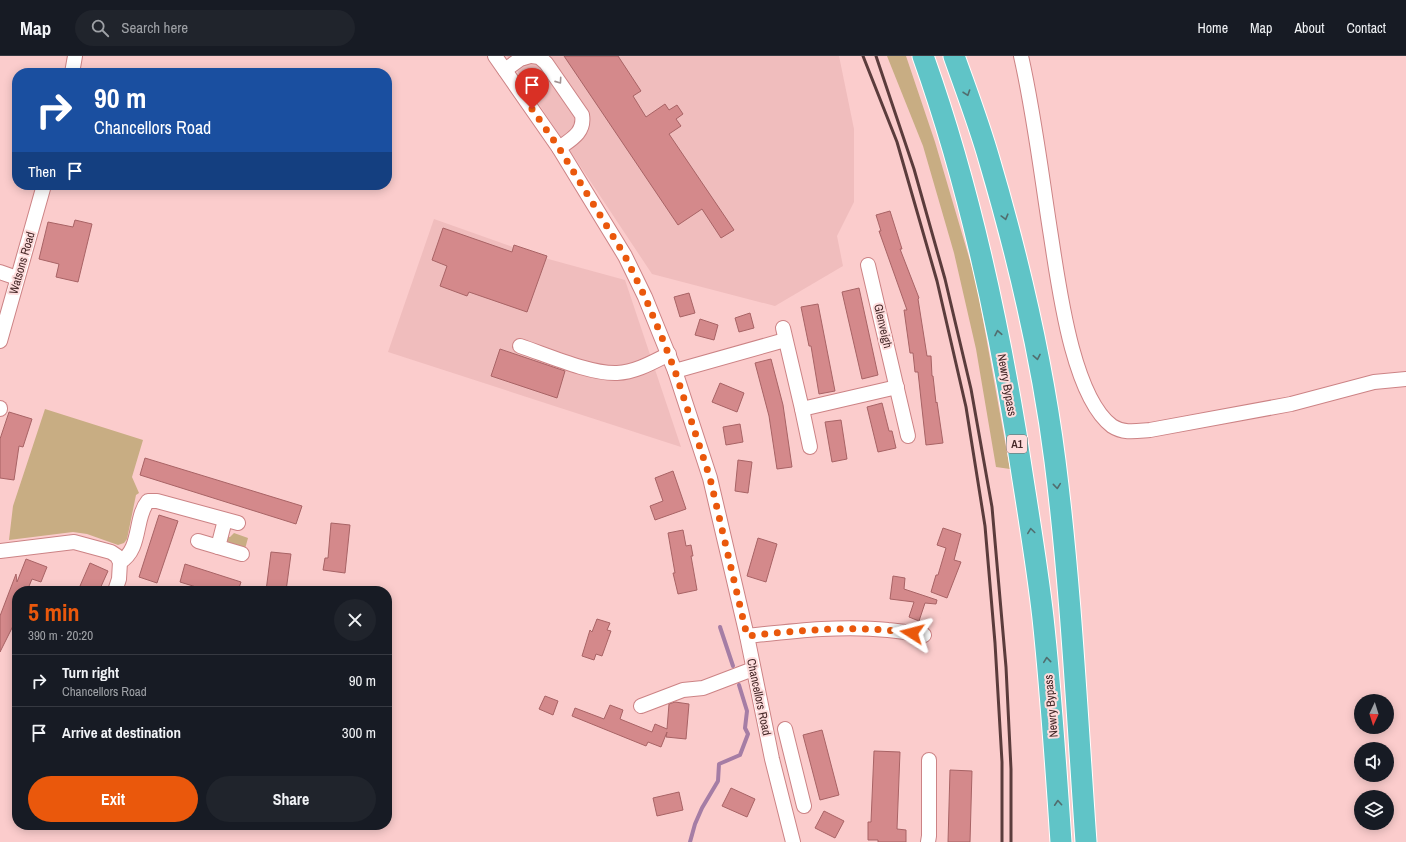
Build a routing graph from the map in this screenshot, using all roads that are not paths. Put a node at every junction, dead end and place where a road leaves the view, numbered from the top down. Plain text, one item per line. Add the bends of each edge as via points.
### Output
1 (75, 56) edge
2 (495, 56) edge
3 (531, 56) edge
4 (923, 56) edge
5 (954, 56) edge
6 (1021, 56) edge
7 (73, 68) edge
8 (505, 70) junction
9 (559, 148) junction
10 (43, 190) edge
11 (868, 265) dead end
12 (0, 272) edge
13 (17, 278) junction
14 (0, 341) edge
15 (520, 346) dead end
16 (669, 354) junction
17 (675, 371) junction
18 (1406, 379) edge
19 (897, 387) junction
20 (802, 409) junction
21 (908, 436) dead end
22 (810, 447) dead end
23 (198, 541) dead end
24 (218, 547) junction
25 (0, 551) edge
26 (242, 554) dead end
27 (120, 562) junction
28 (119, 586) edge
29 (924, 635) dead end
30 (747, 636) junction
31 (753, 669) junction
32 (641, 706) dead end
33 (785, 728) dead end
34 (929, 760) dead end
35 (796, 771) junction
36 (776, 776) junction
37 (804, 806) dead end
38 (793, 842) edge
39 (928, 842) edge
40 (1061, 842) edge
41 (1086, 842) edge

1 - 7 street
2 - 8 street, Chancellors Road
3 - 8 street via 520,59
3 -> 9 street via 539,57 546,64 582,114 583,122 579,133
40 -> 4 highway, Newry Bypass / A1 via 1042,616 1007,381 990,290 964,185
5 -> 41 highway, Newry Bypass via 989,158 1011,237 1039,364 1055,460 1066,567
6 - 18 street via 1063,312 1086,390 1098,410 1113,426 1127,432 1150,430 1291,404 1374,382
8 - 9 street, Chancellors Road
9 - 16 street, Chancellors Road via 625,256
10 - 13 street, Watsons Road
11 - 19 street, Glenveigh
12 - 13 street
13 - 14 street, Watsons Road
15 - 16 street via 587,368 617,373 643,367
16 - 17 street, Chancellors Road
17 - 20 street via 784,334
17 - 30 street, Chancellors Road via 710,478
19 - 20 street
19 - 21 street, Glenveigh
20 - 22 street
23 - 24 street
24 - 26 street
24 - 27 street via 231,522 157,501 148,501 133,550
25 - 27 street via 74,542 111,552
27 - 28 street
29 - 30 street via 859,628
30 - 31 street, Chancellors Road
31 - 32 street via 702,688 683,690
31 - 36 street, Chancellors Road
33 - 35 street
34 - 39 street
35 - 36 street
35 - 37 street
36 - 38 street, Chancellors Road

